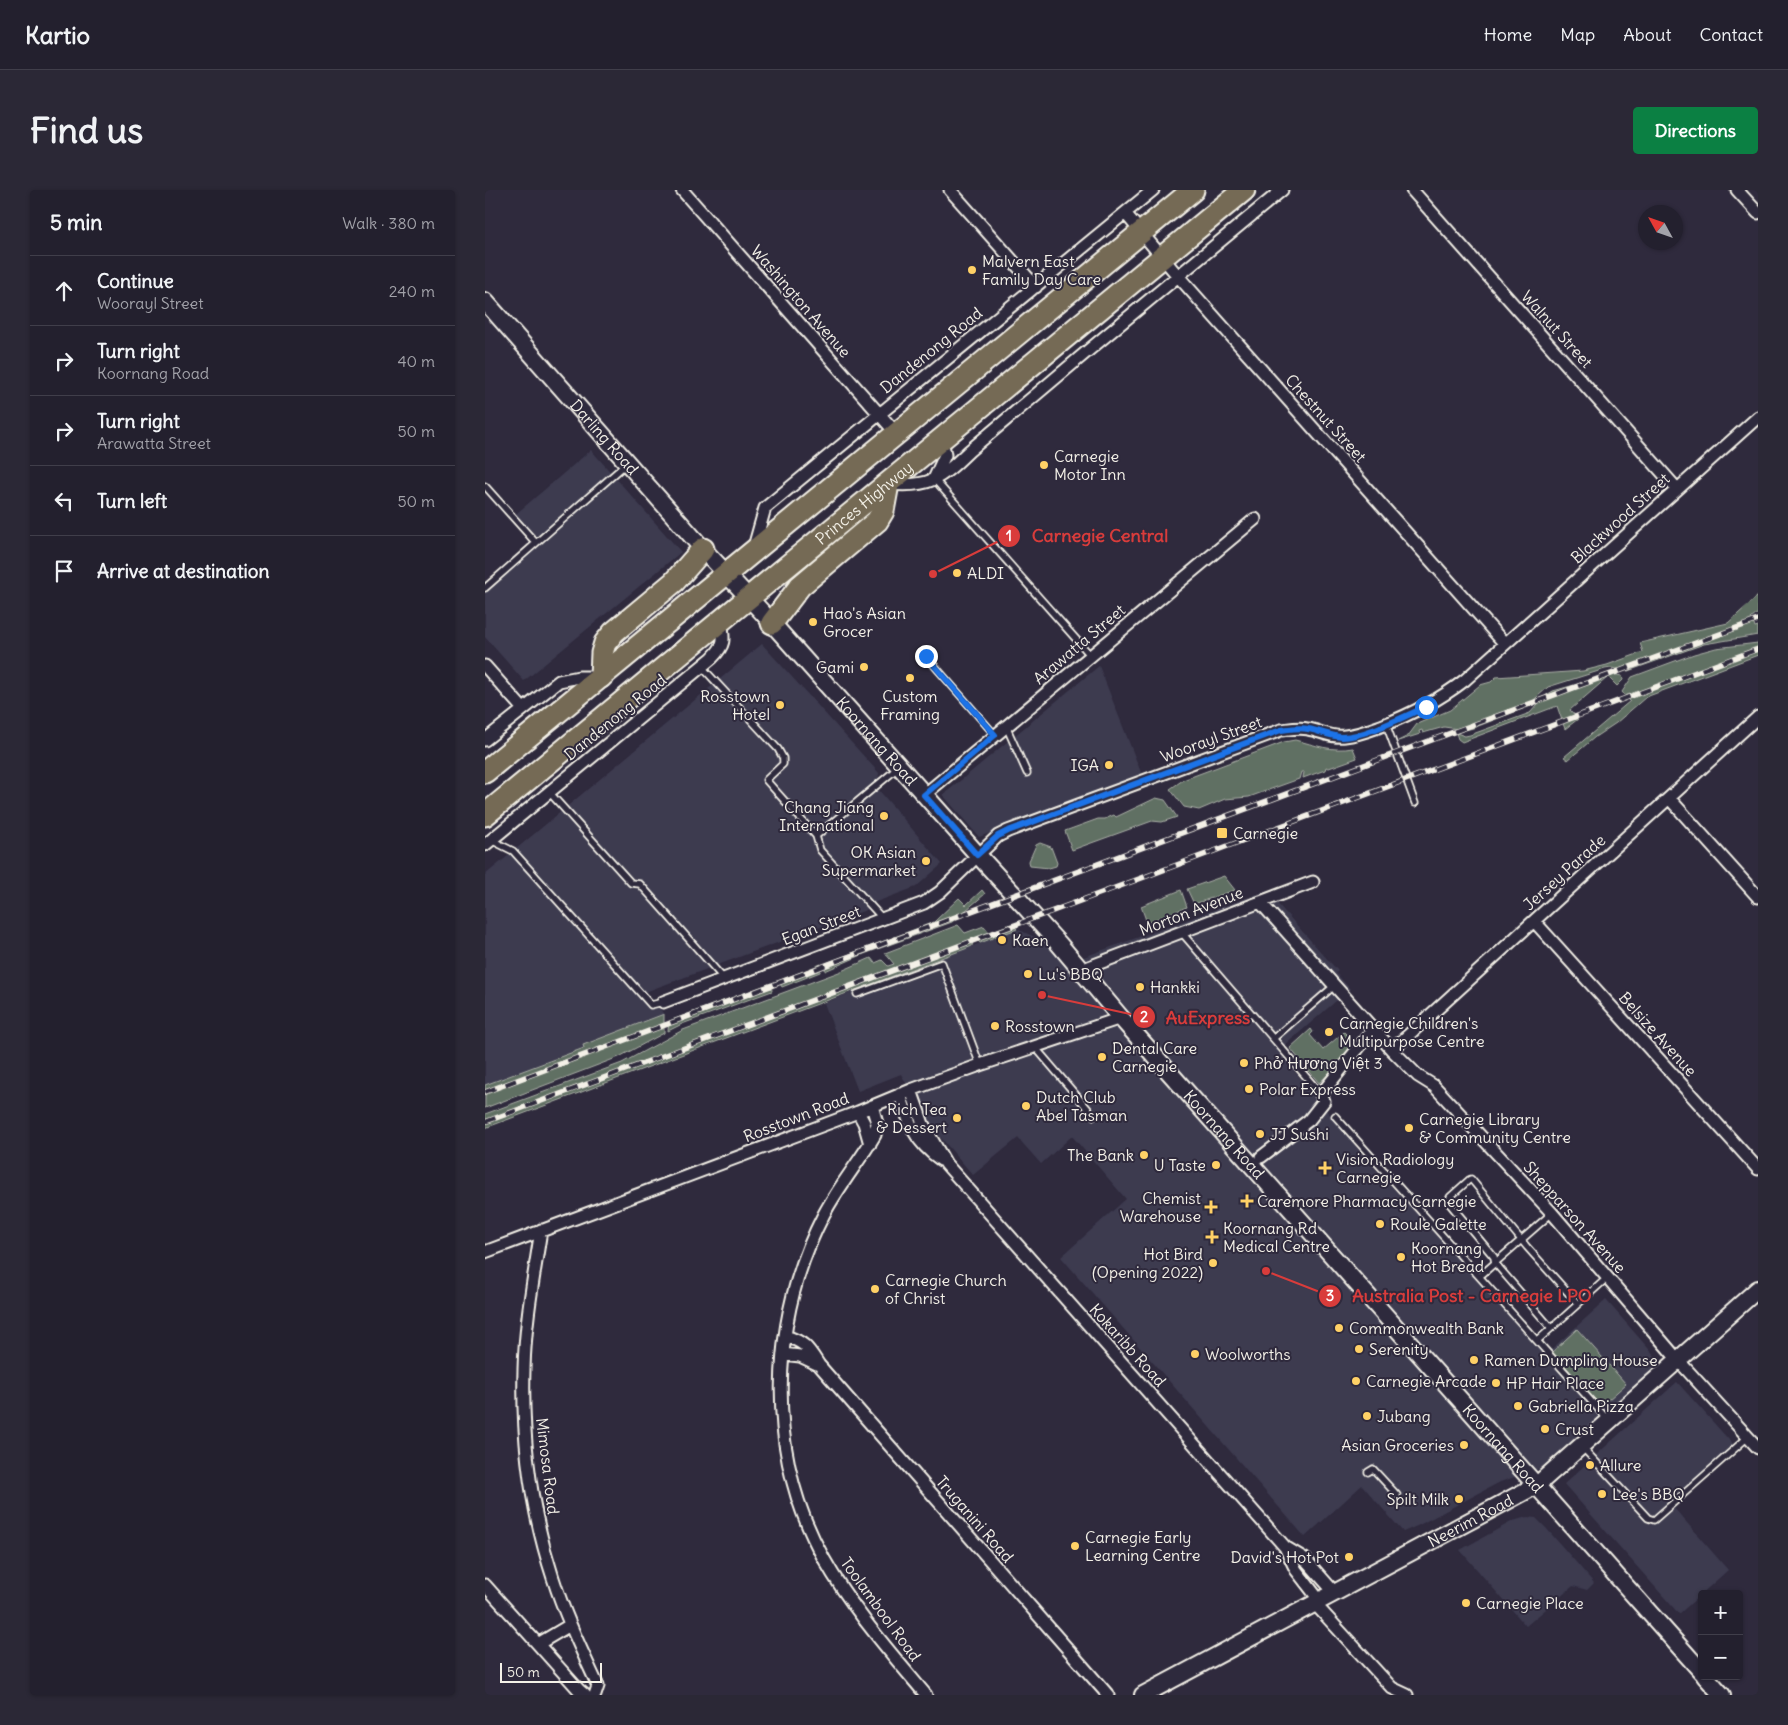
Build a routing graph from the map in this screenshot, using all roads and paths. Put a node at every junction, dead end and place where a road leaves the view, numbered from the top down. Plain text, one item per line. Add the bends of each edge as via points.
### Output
1 (682, 190) edge
2 (949, 190) edge
3 (1153, 190) edge
4 (1193, 190) edge
5 (1244, 190) edge
6 (1282, 190) edge
7 (1412, 190) edge
8 (1737, 190) edge
9 (1125, 213) junction
10 (1758, 214) edge
11 (1141, 232) junction
12 (1162, 257) junction
13 (1178, 276) junction
14 (1036, 288) junction
15 (485, 301) edge
16 (879, 413) junction
17 (1758, 417) edge
18 (896, 433) junction
19 (942, 439) junction
20 (628, 462) junction
21 (934, 480) junction
22 (888, 484) junction
23 (485, 486) edge
24 (1677, 489) junction
25 (1255, 519) dead end
26 (536, 543) junction
27 (703, 549) junction
28 (753, 551) junction
29 (725, 573) junction
30 (485, 588) edge
31 (749, 598) junction
32 (721, 621) junction
33 (772, 623) junction
34 (1505, 644) junction
35 (926, 656) dead end
36 (1091, 656) junction
37 (485, 666) edge
38 (702, 667) junction
39 (601, 677) junction
40 (523, 708) junction
41 (1758, 717) edge
42 (1386, 724) junction
43 (1006, 726) junction
44 (995, 735) junction
45 (485, 740) edge
46 (899, 766) junction
47 (485, 772) edge
48 (1027, 773) dead end
49 (549, 792) junction
50 (924, 795) junction
51 (1669, 798) junction
52 (1415, 803) dead end
53 (494, 816) edge
54 (816, 836) junction
55 (488, 842) edge
56 (977, 855) junction
57 (1313, 882) dead end
58 (1758, 897) edge
59 (1260, 902) junction
60 (883, 919) junction
61 (1534, 921) junction
62 (1181, 933) junction
63 (1081, 970) junction
64 (725, 979) junction
65 (1334, 986) junction
66 (857, 994) dead end
67 (663, 1002) joint
68 (1121, 1018) junction
69 (1373, 1030) junction
70 (1274, 1038) junction
71 (1035, 1046) junction
72 (1392, 1050) junction
73 (979, 1065) junction
74 (911, 1090) junction
75 (900, 1094) junction
76 (1321, 1094) junction
77 (872, 1106) junction
78 (858, 1112) junction
79 (1094, 1116) dead end
80 (1335, 1116) dead end
81 (870, 1144) junction
82 (1261, 1158) dead end
83 (946, 1164) junction
84 (1758, 1169) edge
85 (1552, 1213) junction
86 (541, 1230) junction
87 (1522, 1240) junction
88 (485, 1252) edge
89 (1495, 1263) junction
90 (1480, 1276) junction
91 (1607, 1278) junction
92 (1758, 1289) edge
93 (1578, 1304) junction
94 (1551, 1328) junction
95 (785, 1336) junction
96 (1537, 1341) junction
97 (783, 1354) junction
98 (1678, 1360) junction
99 (819, 1365) junction
100 (1609, 1422) junction
101 (1748, 1437) junction
102 (1581, 1446) junction
103 (1758, 1448) edge
104 (1368, 1472) dead end
105 (1537, 1485) junction
106 (1397, 1496) dead end
107 (1285, 1547) junction
108 (485, 1584) edge
109 (1335, 1593) junction
110 (1318, 1603) junction
111 (570, 1625) junction
112 (537, 1644) junction
113 (1698, 1667) edge
114 (1709, 1680) edge
115 (585, 1695) edge
116 (595, 1695) edge
117 (927, 1695) edge
118 (1107, 1695) edge
119 (1143, 1695) edge
120 (1407, 1695) edge
121 (1722, 1695) edge

1 - 16 street, Washington Avenue
2 - 14 street
3 - 9 street, Dandenong Road
4 - 11 highway, Princes Highway
5 - 12 highway, Princes Highway
6 - 13 street
7 - 24 street, Walnut Street
8 - 10 street
9 - 11 street, Chestnut Street
9 - 14 street, Dandenong Road
11 - 12 street, Chestnut Street
11 - 18 highway, Princes Highway
12 - 13 street, Chestnut Street
12 - 19 highway, Princes Highway
13 - 21 street via 955,466
13 - 34 street, Chestnut Street
14 - 16 street, Dandenong Road
15 - 20 street, Darling Road
16 - 18 street, Washington Avenue
16 - 28 street, Dandenong Road via 765,508
17 - 24 street, Blackwood Street
18 - 28 highway, Princes Highway
19 - 21 street via 945,455
19 - 22 highway, Princes Highway
20 - 26 lane
20 - 27 street, Darling Road
21 - 22 street via 913,486
21 - 36 lane
22 - 31 highway, Princes Highway
22 - 33 highway via 883,511 877,521 800,586
23 - 26 lane
24 - 34 street, Blackwood Street
25 - 36 street, Arawatta Street
26 - 30 lane
27 - 29 street, Darling Road
27 - 39 highway via 674,582 613,632 602,653
28 - 29 highway, Princes Highway
29 - 31 street, Koornang Road
29 - 39 highway, Princes Highway
31 - 32 highway, Princes Highway
31 - 33 street, Koornang Road
32 - 38 street, Dandenong Road via 723,645
32 - 53 highway, Princes Highway
33 - 46 street, Koornang Road
34 - 42 street, Woorayl Street via 1448,693 1426,707
35 - 44 lane
36 - 43 street, Arawatta Street
37 - 40 street
38 - 49 street, Dandenong Road
38 - 54 lane via 778,749 783,764 766,780
39 - 40 street via 559,681
39 - 47 highway, Princes Highway
40 - 45 street
41 - 51 street, Jersey Parade
42 - 52 lane
42 - 56 street, Woorayl Street via 1344,737 1309,729 1281,730 1008,831
43 - 44 street, Arawatta Street
43 - 48 lane
44 - 50 street, Arawatta Street
46 - 50 street, Koornang Road
46 - 54 lane
49 - 53 street, Dandenong Road
49 - 64 lane via 631,883 640,884
50 - 56 street, Koornang Road
51 - 58 street
51 - 61 street, Jersey Parade
53 - 55 street, Dandenong Road
54 - 60 lane via 820,850
55 - 67 lane via 513,851 651,1004
56 - 60 street, Egan Street via 925,903
56 - 63 street, Koornang Road
57 - 59 street, Morton Avenue
59 - 62 street, Morton Avenue
59 - 65 street, Shepparson Avenue
60 - 64 street, Egan Street
61 - 72 street, Jersey Parade
61 - 84 street, Belsize Avenue
62 - 63 street, Morton Avenue
62 - 70 lane
63 - 68 street, Koornang Road
64 - 67 street, Egan Street
65 - 69 street, Shepparson Avenue
65 - 70 lane
66 - 73 lane via 941,963
68 - 71 street, Rosstown Road
68 - 105 street, Koornang Road
69 - 72 street, Shepparson Avenue
69 - 76 street
70 - 76 lane
71 - 73 street, Rosstown Road
71 - 79 lane
72 - 85 street, Shepparson Avenue via 1418,1076 1434,1086
73 - 74 street, Rosstown Road
74 - 75 street, Rosstown Road
74 - 83 street, Kokaribb Road via 923,1124
75 - 77 street, Rosstown Road
75 - 83 street, Kokaribb Road via 915,1135
76 - 82 street via 1323,1101 1309,1120
77 - 78 street, Rosstown Road
77 - 81 street, Toolambool Road via 877,1130
78 - 81 street
78 - 86 street, Rosstown Road
80 - 90 lane
81 - 95 street, Toolambool Road via 844,1182 812,1241 789,1311
83 - 107 street, Kokaribb Road
85 - 87 lane
85 - 91 street, Shepparson Avenue
86 - 88 street, Rosstown Road
86 - 111 street, Mimosa Road via 525,1349 526,1440 543,1545
87 - 89 lane
87 - 89 lane via 1469,1180 1450,1197 1449,1203 1494,1257
87 - 93 lane
89 - 90 lane
89 - 94 lane
90 - 96 lane
91 - 93 lane
91 - 98 street, Shepparson Avenue
92 - 98 street, Neerim Road
93 - 94 lane
94 - 96 lane
95 - 97 street, Toolambool Road
95 - 99 street, Truganini Road via 802,1342
96 - 100 lane
97 - 99 street, Truganini Road via 800,1356
97 - 117 street, Toolambool Road via 781,1386 786,1448 801,1507 812,1534 847,1596
98 - 100 street, Neerim Road
98 - 101 street, Shepparson Avenue
99 - 118 street, Truganini Road
100 - 102 street, Neerim Road
101 - 102 lane via 1654,1520 1648,1518
101 - 103 street, Shepparson Avenue
102 - 105 street, Neerim Road
104 - 106 lane via 1373,1469
105 - 109 street, Neerim Road
105 - 113 street, Koornang Road
107 - 109 street, Kokaribb Road via 1305,1559
107 - 110 street, Kokaribb Road
108 - 112 street
109 - 110 street, Neerim Road
110 - 119 street, Neerim Road
110 - 120 street, Kokaribb Road via 1391,1688
111 - 112 street
111 - 116 street, Mimosa Road via 599,1686
112 - 115 street
114 - 121 street

